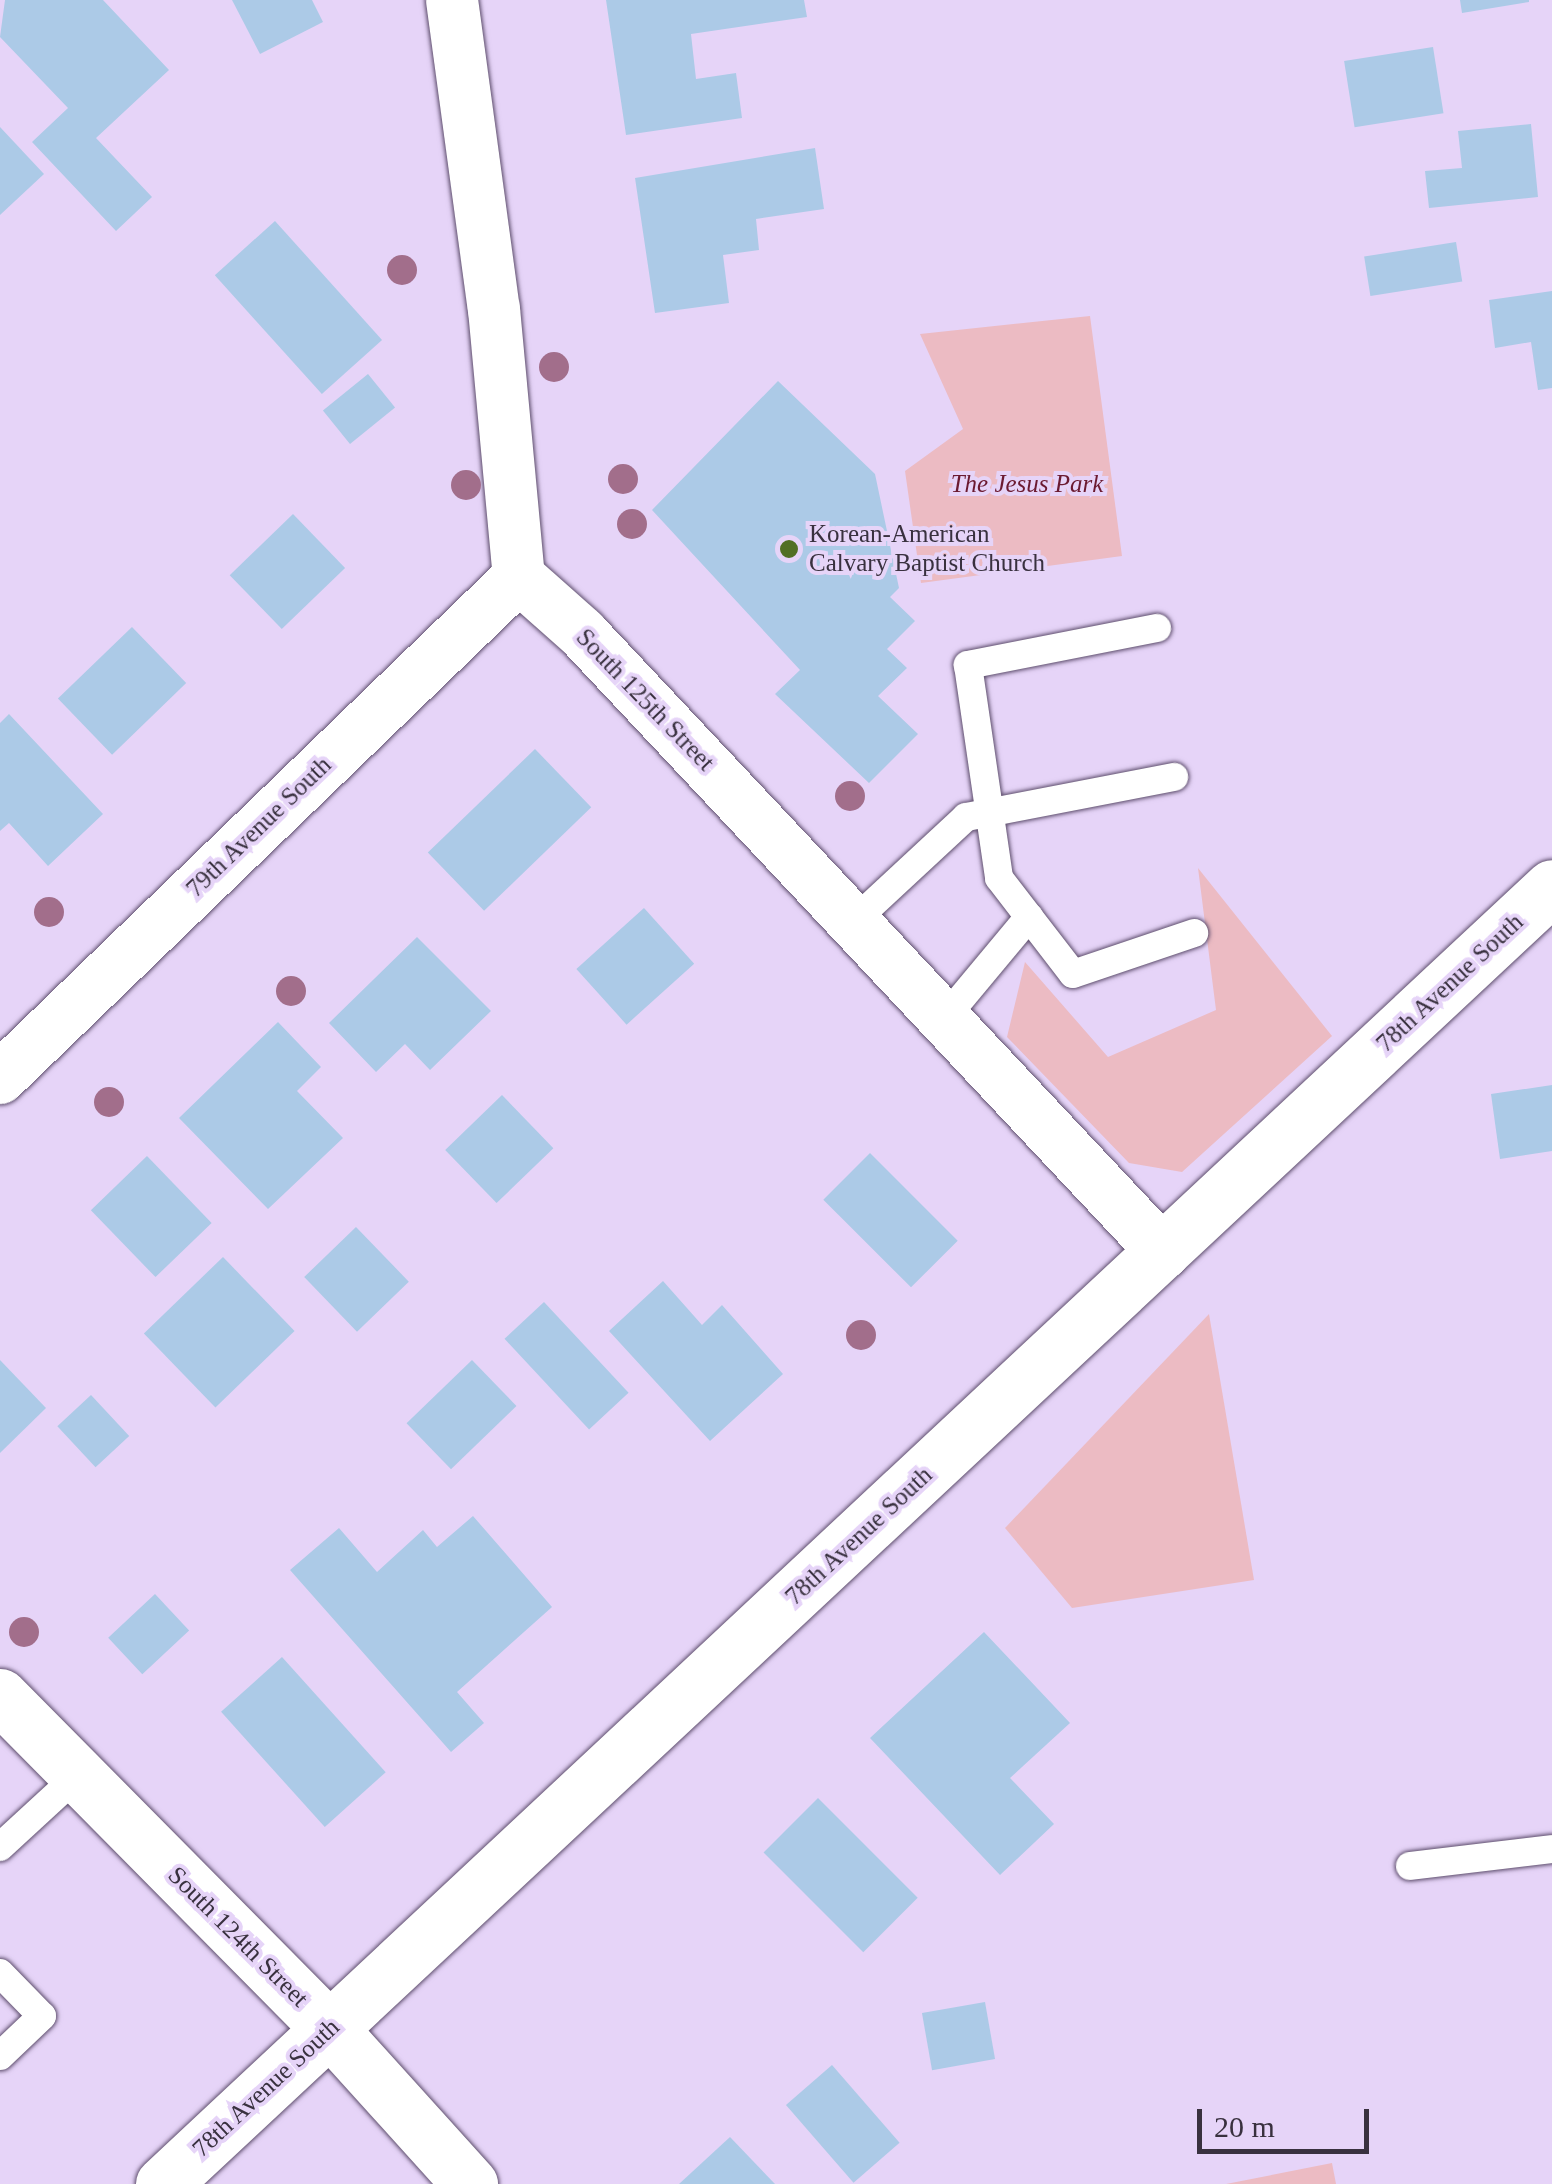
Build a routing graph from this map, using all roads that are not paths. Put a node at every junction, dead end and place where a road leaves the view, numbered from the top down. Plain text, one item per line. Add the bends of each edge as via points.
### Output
1 (452, 0) edge
2 (519, 577) junction
3 (1157, 628) dead end
4 (1174, 777) dead end
5 (989, 810) junction
6 (1552, 887) edge
7 (1029, 917) junction
8 (853, 922) junction
9 (1194, 934) dead end
10 (944, 1019) junction
11 (0, 1078) edge
12 (1164, 1252) junction
13 (0, 1696) edge
14 (76, 1777) junction
15 (0, 1847) edge
16 (1552, 1849) edge
17 (1410, 1866) dead end
18 (0, 1973) edge
19 (330, 2029) junction
20 (0, 2056) edge
21 (163, 2184) edge
22 (470, 2184) edge

1 - 2 street via 494,309
2 - 8 street, South 125th Street via 582,633
2 - 11 street, 79th Avenue South
3 - 5 lane via 968,665
4 - 5 lane
5 - 7 lane via 999,878
5 - 8 lane via 966,816
6 - 12 street, 78th Avenue South
7 - 9 lane via 1073,974
7 - 10 lane
8 - 10 street, South 125th Street
10 - 12 street, South 125th Street
12 - 19 street, 78th Avenue South
13 - 14 street, South 124th Street
14 - 15 lane
14 - 19 street, South 124th Street
16 - 17 lane
18 - 20 lane via 42,2016
19 - 21 street, 78th Avenue South
19 - 22 street, South 124th Street

